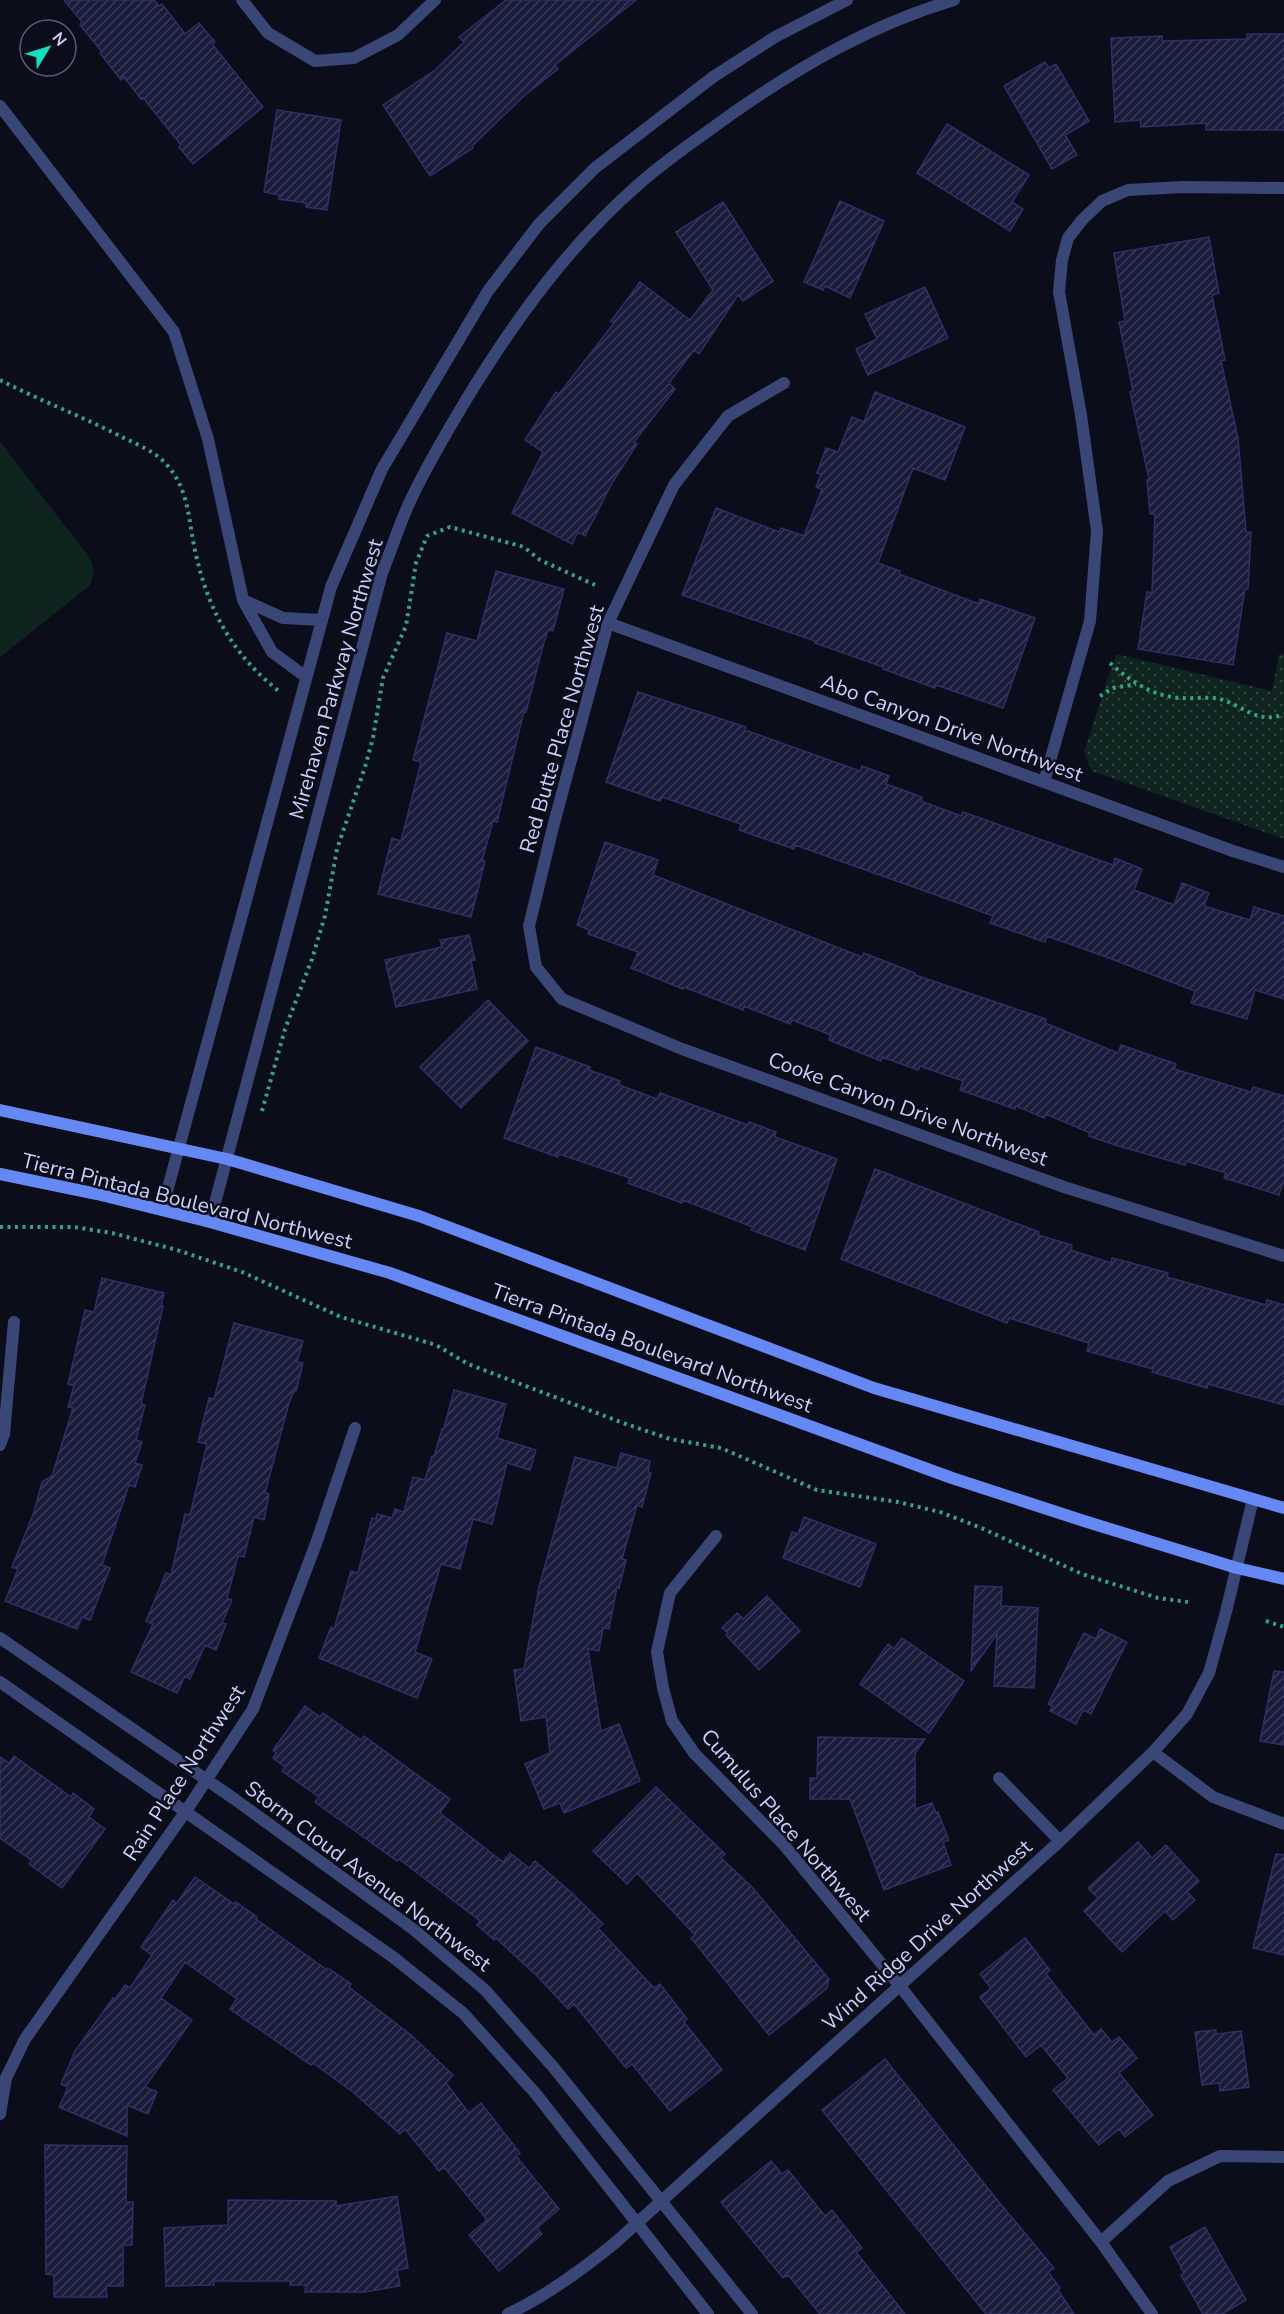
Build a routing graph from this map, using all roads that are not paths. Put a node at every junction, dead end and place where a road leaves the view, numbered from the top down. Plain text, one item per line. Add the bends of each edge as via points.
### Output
1 (242, 0) edge
2 (435, 0) edge
3 (847, 0) edge
4 (954, 0) edge
5 (0, 106) edge
6 (1284, 188) edge
7 (783, 382) dead end
8 (243, 600) junction
9 (322, 620) junction
10 (608, 623) junction
11 (306, 677) junction
12 (1044, 782) junction
13 (1284, 867) edge
14 (536, 967) joint
15 (0, 1110) edge
16 (179, 1149) junction
17 (227, 1159) junction
18 (0, 1174) edge
19 (162, 1210) junction
20 (210, 1222) junction
21 (1284, 1256) edge
22 (14, 1322) dead end
23 (355, 1428) dead end
24 (0, 1445) edge
25 (1253, 1499) junction
26 (1284, 1508) edge
27 (716, 1536) dead end
28 (1237, 1568) junction
29 (1284, 1579) edge
30 (0, 1638) edge
31 (0, 1682) edge
32 (1153, 1752) junction
33 (999, 1778) dead end
34 (208, 1780) junction
35 (186, 1811) junction
36 (1284, 1824) edge
37 (1060, 1841) junction
38 (899, 1985) junction
39 (3, 2076) edge
40 (0, 2114) edge
41 (1284, 2157) edge
42 (662, 2201) junction
43 (637, 2223) junction
44 (1101, 2242) junction
45 (508, 2314) edge
46 (708, 2314) edge
47 (752, 2314) edge
48 (1152, 2314) edge

1 - 2 street via 268,33 315,61 354,58 398,35
3 - 9 street, Mirehaven Parkway Northwest via 775,37 713,77 595,168 540,224 488,291 382,469
4 - 17 street, Mirehaven Parkway Northwest via 868,32 813,60 707,132 640,183 599,223 556,268 505,336 442,439 411,499 382,573
5 - 8 street via 174,332 208,440
6 - 12 street via 1128,190 1102,201 1068,238 1059,292 1097,531 1089,621
7 - 10 street, Red Butte Place Northwest via 728,416 674,485
8 - 9 street via 283,618
8 - 11 street via 272,652
9 - 11 street, Mirehaven Parkway Northwest
10 - 12 street, Abo Canyon Drive Northwest
10 - 14 street, Red Butte Place Northwest via 529,926
11 - 16 street, Mirehaven Parkway Northwest
12 - 13 street, Abo Canyon Drive Northwest
14 - 21 street, Cooke Canyon Drive Northwest via 562,999 682,1049 1064,1187
15 - 16 main road, Tierra Pintada Boulevard Northwest
16 - 17 main road, Tierra Pintada Boulevard Northwest
16 - 19 street, Mirehaven Parkway Northwest
17 - 20 street, Mirehaven Parkway Northwest
17 - 25 main road, Tierra Pintada Boulevard Northwest via 419,1216 874,1388
18 - 19 main road, Tierra Pintada Boulevard Northwest
19 - 20 main road, Tierra Pintada Boulevard Northwest
20 - 28 main road, Tierra Pintada Boulevard Northwest via 390,1273 952,1478
22 - 24 street
23 - 34 street, Rain Place Northwest via 253,1709
25 - 26 main road, Tierra Pintada Boulevard Northwest
25 - 28 street, Wind Ridge Drive Northwest
27 - 38 street, Cumulus Place Northwest via 670,1593 657,1652 672,1721 693,1753 784,1845
28 - 29 main road, Tierra Pintada Boulevard Northwest
28 - 32 street, Wind Ridge Drive Northwest via 1209,1673 1187,1714
30 - 34 street, Storm Cloud Avenue Northwest
31 - 35 street
32 - 36 street via 1213,1797
32 - 37 street, Wind Ridge Drive Northwest
33 - 37 street
34 - 35 street, Rain Place Northwest
34 - 42 street, Storm Cloud Avenue Northwest via 412,1929 484,1989
35 - 39 street, Rain Place Northwest
35 - 43 street via 393,1957 463,2013 536,2094
37 - 38 street, Wind Ridge Drive Northwest
38 - 42 street, Wind Ridge Drive Northwest
38 - 44 street, Cumulus Place Northwest
39 - 40 street, Rain Place Northwest
41 - 44 street via 1220,2156 1168,2181
42 - 43 street, Wind Ridge Drive Northwest
42 - 47 street, Storm Cloud Avenue Northwest
43 - 45 street, Wind Ridge Drive Northwest via 575,2276
43 - 46 street
44 - 48 street, Cumulus Place Northwest

